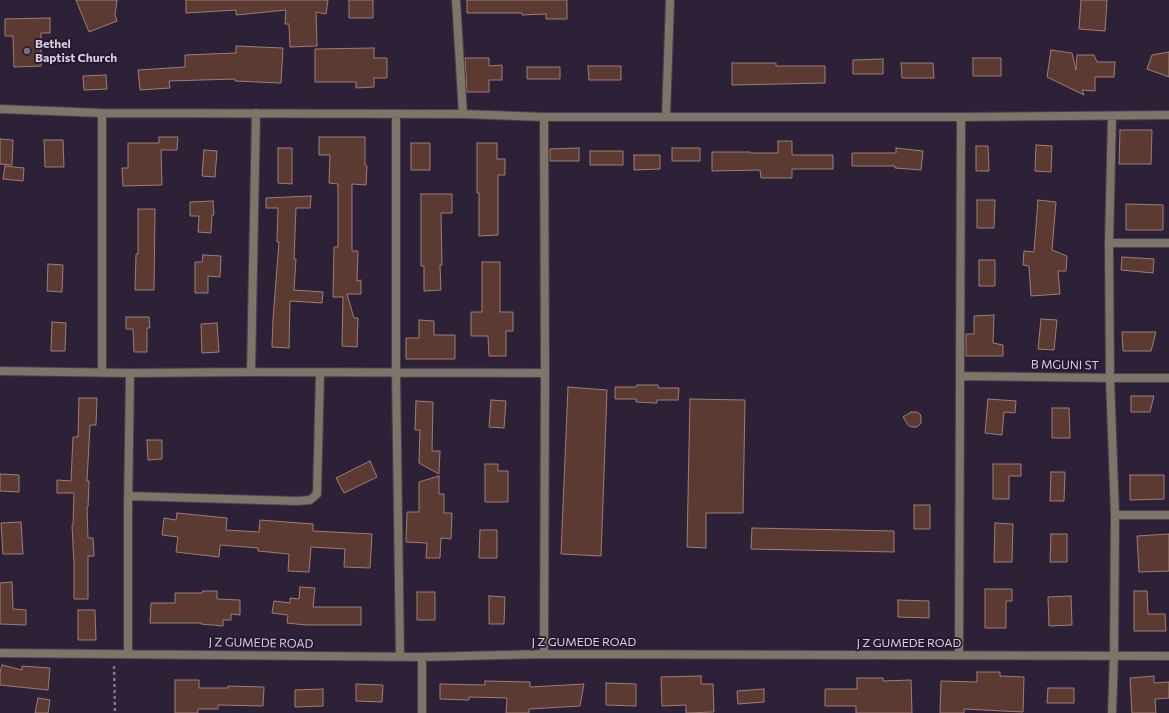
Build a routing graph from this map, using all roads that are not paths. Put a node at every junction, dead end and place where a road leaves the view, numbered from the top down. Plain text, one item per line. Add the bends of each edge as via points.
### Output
1 (456, 0) edge
2 (670, 0) edge
3 (0, 109) edge
4 (102, 113) junction
5 (256, 113) junction
6 (396, 114) junction
7 (463, 114) junction
8 (1169, 115) edge
9 (666, 116) junction
10 (1112, 116) junction
11 (544, 117) junction
12 (961, 117) junction
13 (1109, 243) junction
14 (1169, 243) edge
15 (0, 371) edge
16 (251, 372) junction
17 (320, 372) junction
18 (102, 373) junction
19 (130, 373) junction
20 (396, 373) junction
21 (545, 374) junction
22 (960, 376) junction
23 (1110, 378) junction
24 (1169, 378) edge
25 (128, 496) junction
26 (1114, 515) junction
27 (1169, 515) edge
28 (0, 653) edge
29 (128, 654) junction
30 (544, 654) junction
31 (959, 655) junction
32 (400, 656) junction
33 (1114, 656) junction
34 (1169, 656) edge
35 (422, 657) junction
36 (422, 713) edge
37 (1112, 713) edge

1 - 7 street
2 - 9 street
3 - 4 street
4 - 5 street
4 - 18 street
5 - 6 street
5 - 16 street
6 - 7 street
6 - 20 street
7 - 11 street
8 - 10 street
9 - 11 street
9 - 12 street
10 - 12 street
10 - 13 street
11 - 21 street
12 - 22 street
13 - 14 street
13 - 23 street
15 - 18 street
16 - 17 street
16 - 19 street
17 - 20 street
17 - 25 street via 317,494 310,500
18 - 19 street
19 - 25 street
20 - 21 street
20 - 32 street
21 - 30 street
22 - 23 street, B MGUNI ST
22 - 31 street
23 - 24 street, B MGUNI ST
23 - 26 street
25 - 29 street
26 - 27 street
26 - 33 street
28 - 29 street, J Z GUMEDE ROAD
29 - 32 street, J Z GUMEDE ROAD
30 - 31 street, J Z GUMEDE ROAD
30 - 35 street, J Z GUMEDE ROAD
31 - 33 street, J Z GUMEDE ROAD
32 - 35 street, J Z GUMEDE ROAD
33 - 34 street, J Z GUMEDE ROAD
33 - 37 street
35 - 36 street

